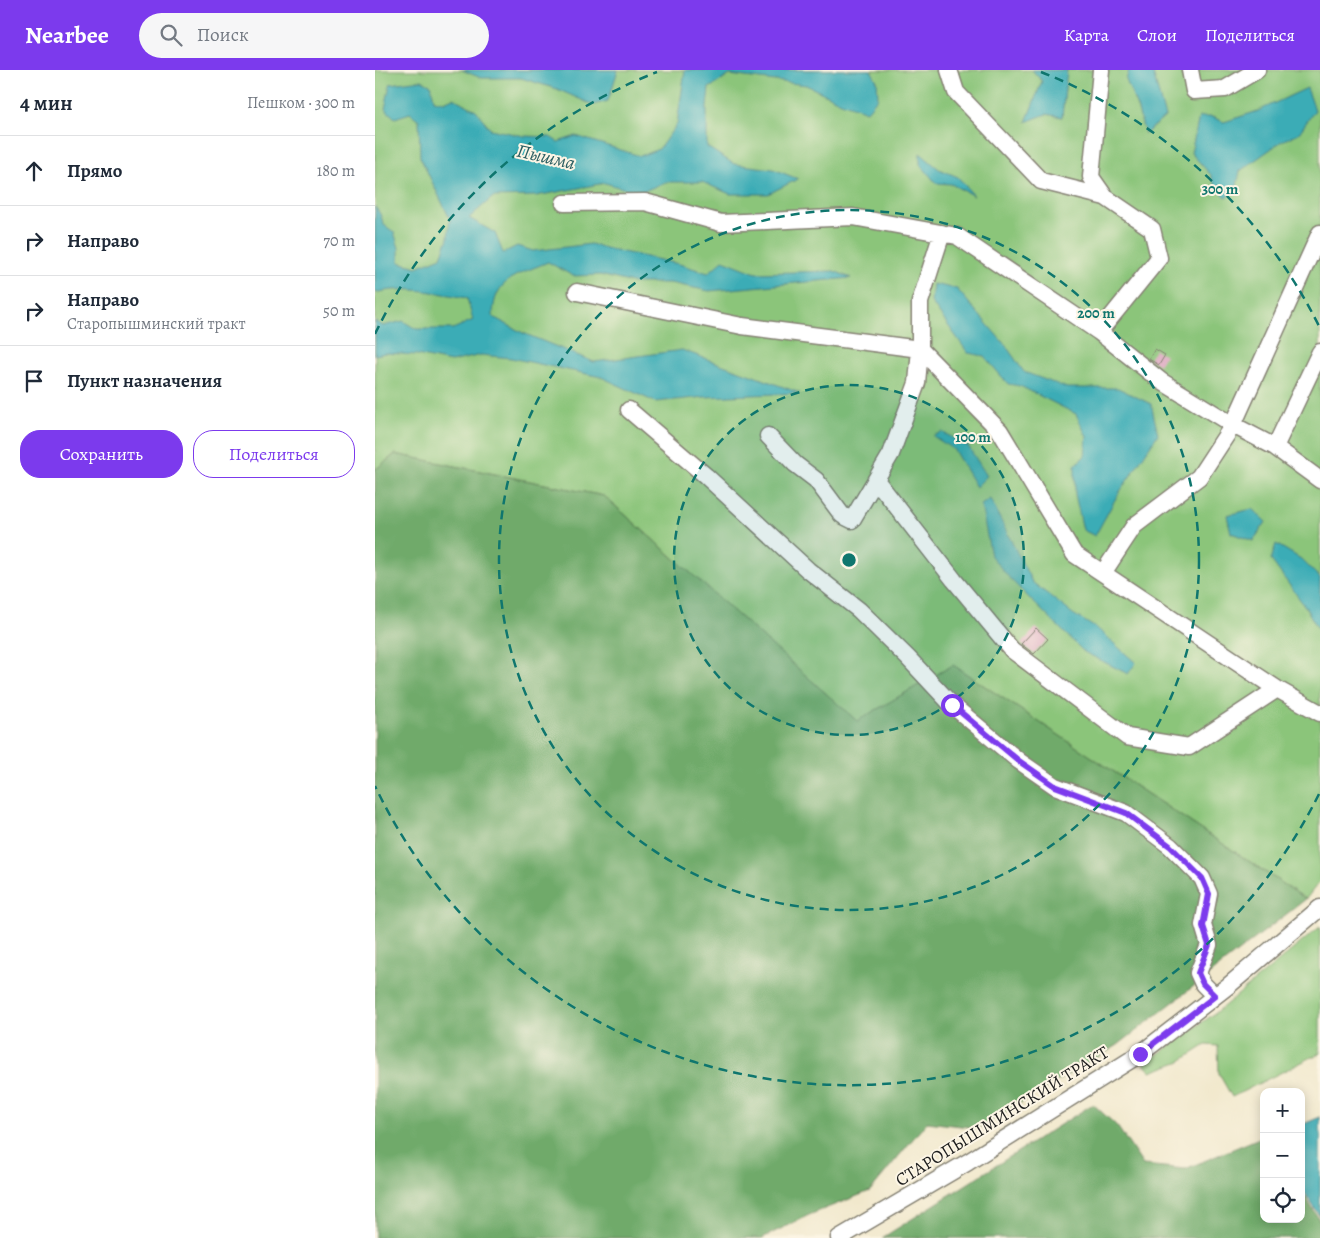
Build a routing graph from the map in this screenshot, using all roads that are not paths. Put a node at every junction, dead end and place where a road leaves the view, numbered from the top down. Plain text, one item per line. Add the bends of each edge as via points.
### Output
1 (949, 70) edge
2 (1101, 70) edge
3 (1190, 70) edge
4 (1257, 70) edge
5 (1105, 197) junction
6 (564, 203) dead end
7 (942, 233) junction
8 (1320, 233) edge
9 (577, 292) dead end
10 (1099, 332) junction
11 (920, 349) junction
12 (1320, 352) edge
13 (629, 410) dead end
14 (1233, 425) junction
15 (769, 436) dead end
16 (1275, 447) junction
17 (876, 480) junction
18 (1320, 480) edge
19 (1103, 573) junction
20 (1277, 688) junction
21 (1320, 713) edge
22 (1320, 908) edge
23 (1215, 996) junction
24 (839, 1238) edge

1 - 5 street via 956,92 1041,181
2 - 5 street via 1091,177
3 - 4 street via 1194,91 1225,89
5 - 10 street via 1152,229 1159,258
6 - 7 street via 645,202 721,223 853,217
7 - 10 street via 957,236
7 - 11 street via 920,302
8 - 14 street
9 - 11 street via 742,326
10 - 14 street via 1161,381
11 - 17 street via 917,383 891,454
11 - 19 street via 1000,431 1074,554
12 - 16 street
13 - 23 street via 808,570 859,610 952,705 1019,761 1055,786 1126,813 1170,846 1202,878 1209,894 1203,926 1209,945 1198,973 1203,984
14 - 16 street
14 - 19 street via 1199,477 1134,526
15 - 17 street via 795,464 816,480 842,515 852,520
16 - 18 street
17 - 20 street via 1012,650 1127,737 1189,747
19 - 20 street
20 - 21 street
22 - 23 street, СТАРОПЫШМИНСКИЙ ТРАКТ
23 - 24 street, СТАРОПЫШМИНСКИЙ ТРАКТ via 1113,1072

